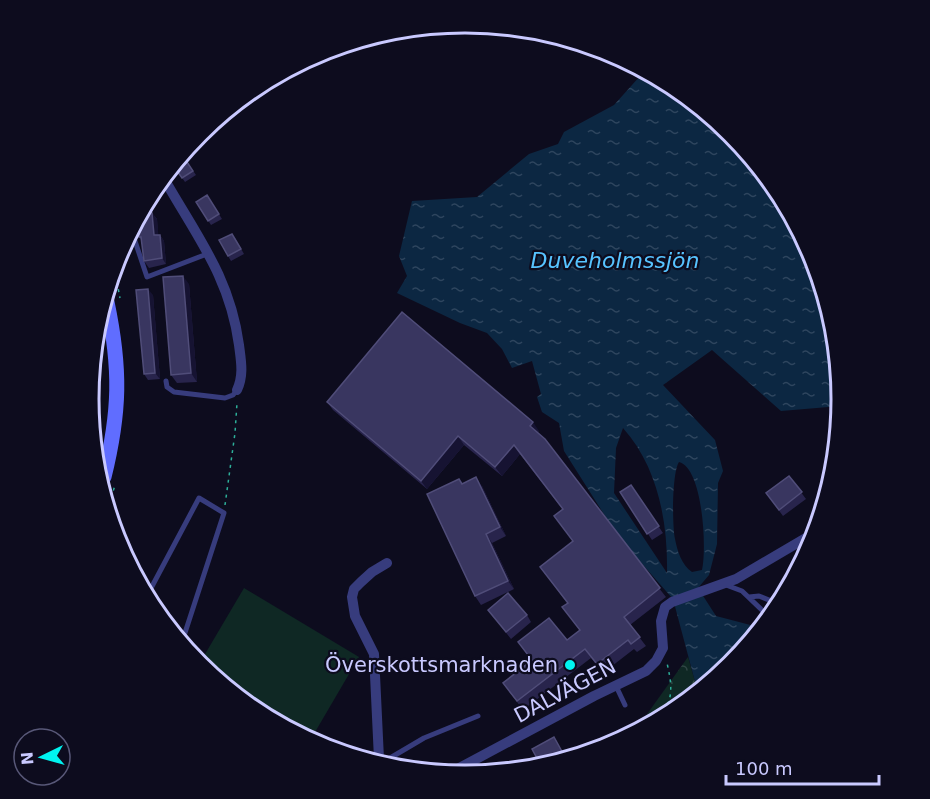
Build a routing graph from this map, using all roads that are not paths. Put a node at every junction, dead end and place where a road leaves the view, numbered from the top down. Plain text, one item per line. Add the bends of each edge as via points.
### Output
1 (168, 185) edge
2 (135, 240) edge
3 (209, 253) junction
4 (109, 314) edge
5 (166, 381) dead end
6 (237, 390) joint
7 (106, 469) edge
8 (804, 539) edge
9 (387, 563) dead end
10 (725, 584) junction
11 (151, 588) edge
12 (749, 597) junction
13 (771, 601) edge
14 (764, 612) edge
15 (183, 635) edge
16 (616, 686) junction
17 (625, 705) dead end
18 (478, 716) dead end
19 (380, 756) edge
20 (389, 758) edge
21 (465, 766) edge

1 - 3 street
2 - 3 lane via 147,277
3 - 6 street via 234,316 242,370
4 - 7 street via 118,369 114,426
5 - 6 lane via 174,392 225,398
8 - 10 street
9 - 19 street via 361,582 352,597 355,616 374,654
10 - 12 lane
10 - 16 street, DALVÄGEN via 665,607 660,656 646,671
11 - 15 lane via 199,498 224,513
12 - 13 lane
12 - 14 lane
16 - 17 lane
16 - 21 street, DALVÄGEN
18 - 20 lane via 424,738

